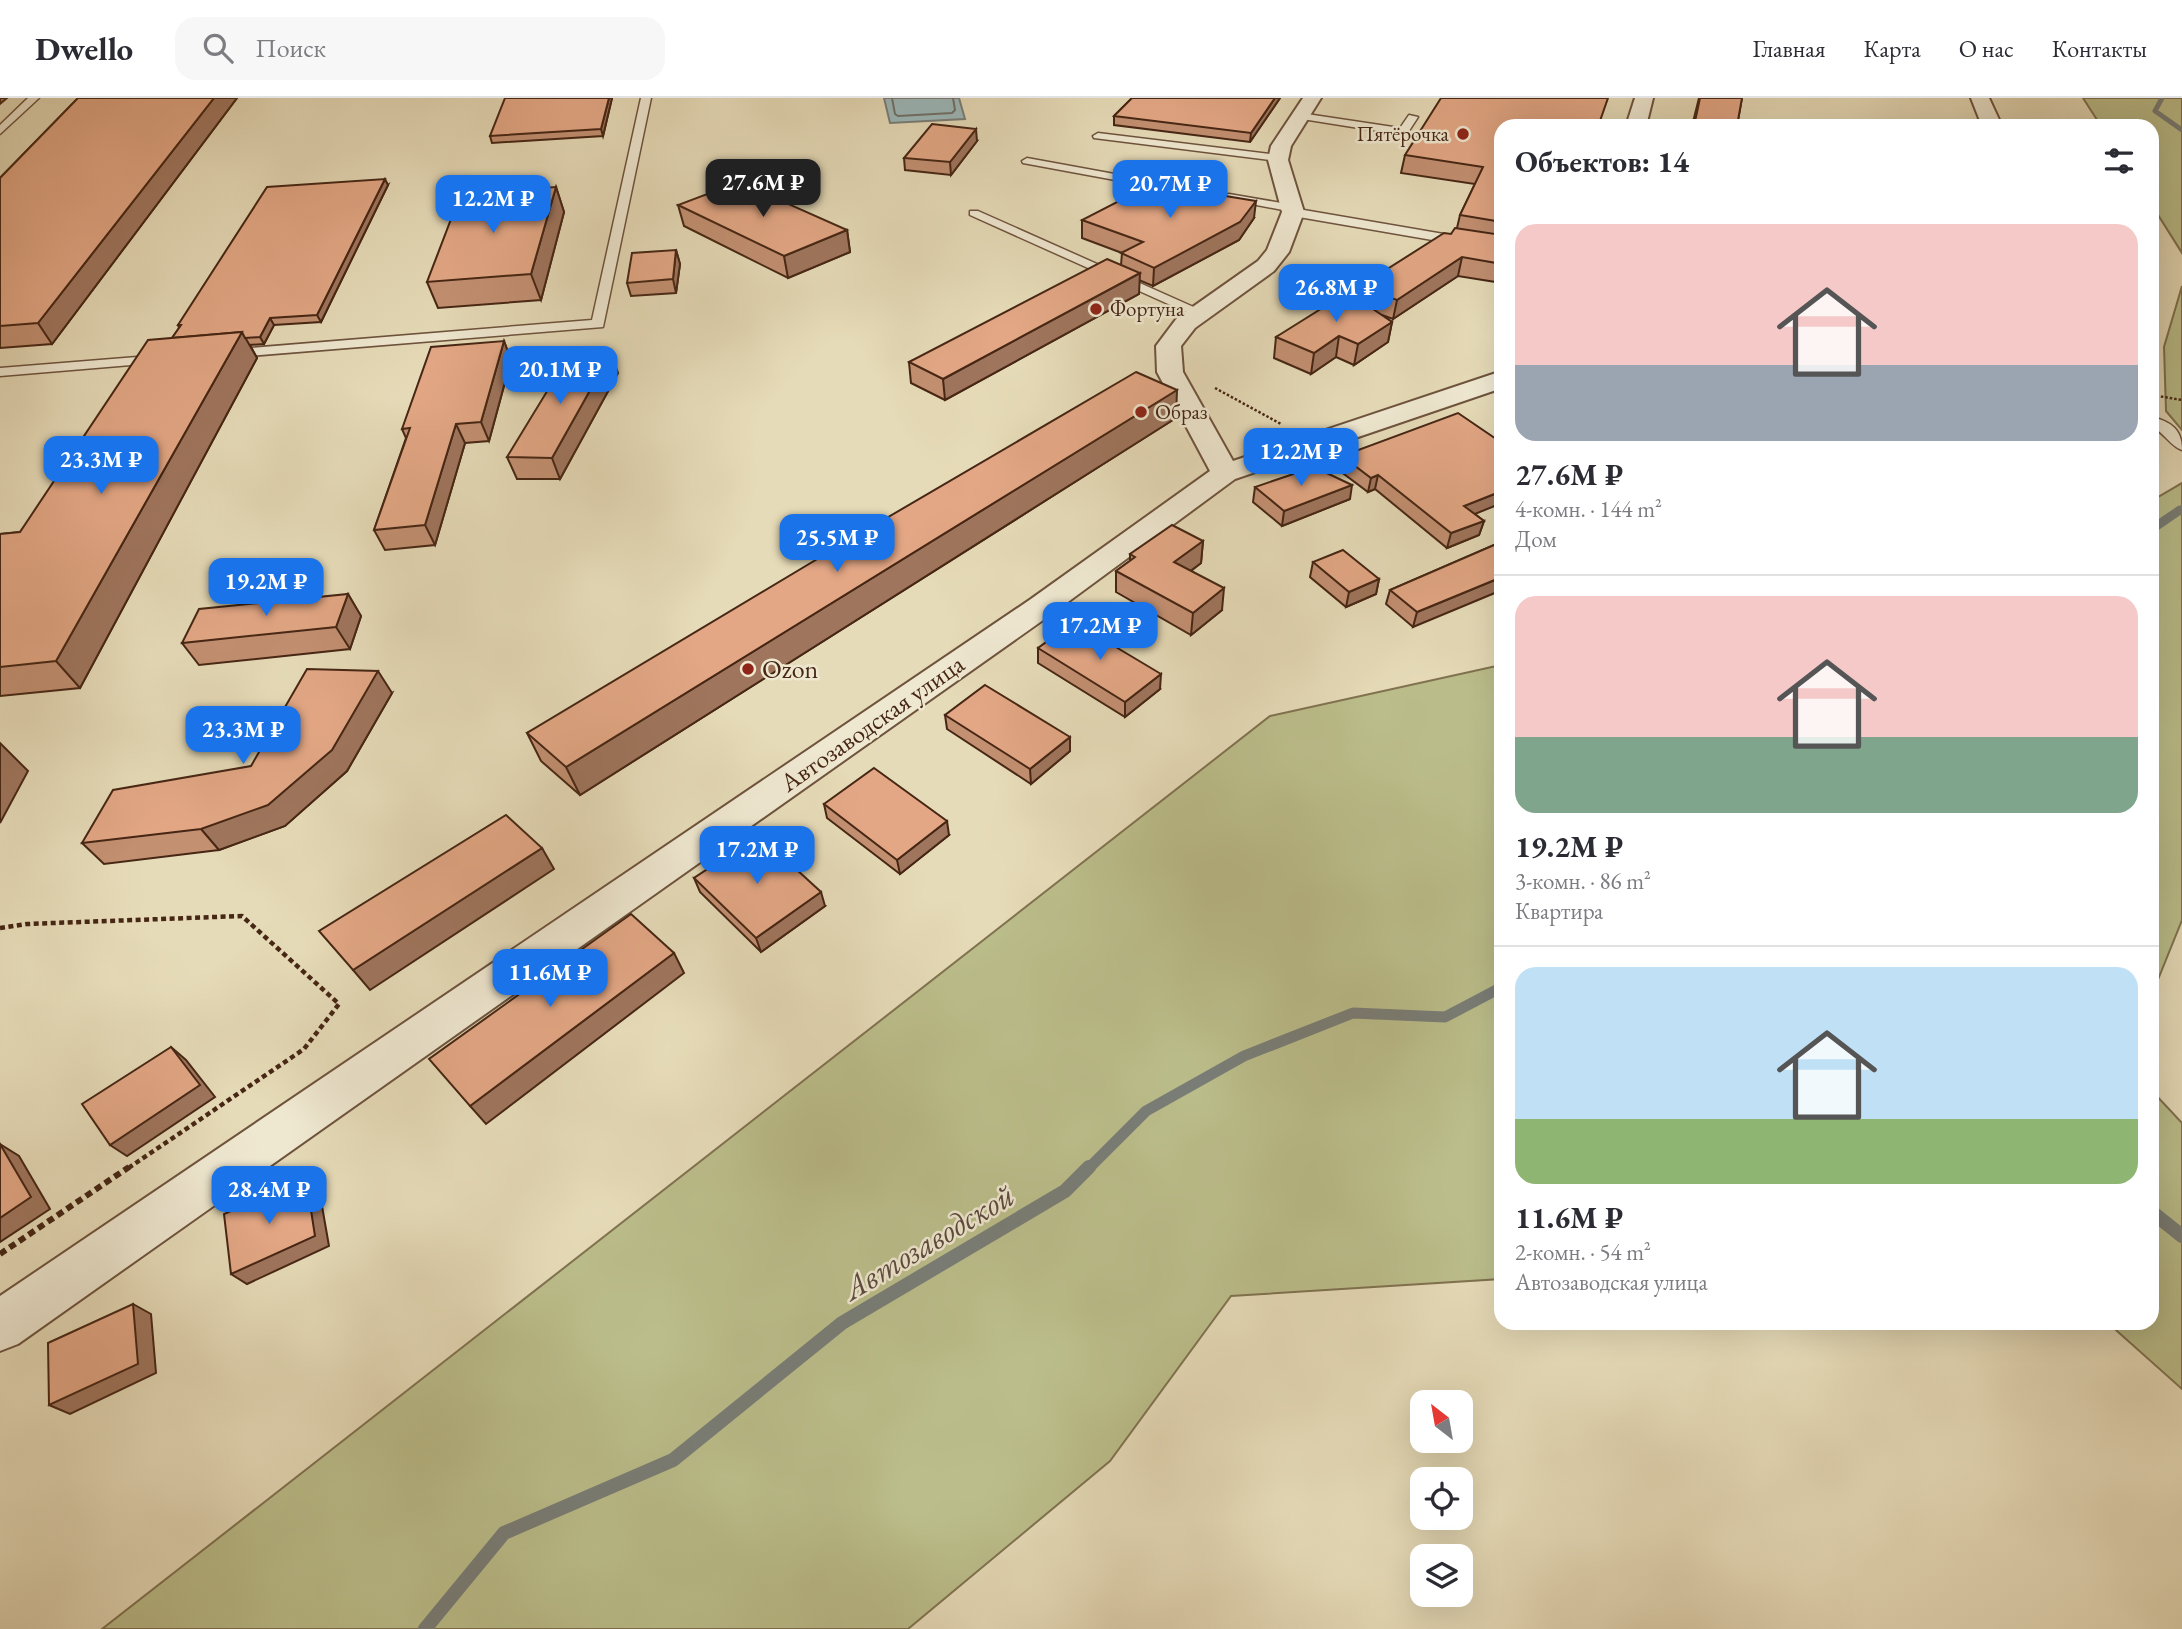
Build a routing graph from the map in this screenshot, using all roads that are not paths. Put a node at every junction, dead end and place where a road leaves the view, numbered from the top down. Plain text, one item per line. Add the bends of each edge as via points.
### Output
1 (34, 98) edge
2 (646, 98) edge
3 (1644, 98) edge
4 (1980, 98) edge
5 (1307, 112) edge
6 (1413, 117) dead end
7 (1638, 119) edge
8 (1989, 119) edge
9 (0, 131) edge
10 (1373, 132) dead end
11 (1098, 136) dead end
12 (1278, 158) junction
13 (1027, 161) dead end
14 (1198, 192) edge
15 (1211, 194) edge
16 (1293, 210) junction
17 (974, 213) dead end
18 (1494, 246) edge
19 (1200, 313) junction
20 (209, 355) edge
21 (181, 358) edge
22 (0, 372) edge
23 (1494, 382) edge
24 (2159, 424) edge
25 (2182, 445) edge
26 (1225, 473) junction
27 (0, 1326) edge

1 - 9 lane
2 - 20 lane via 598,324
3 - 7 street
4 - 8 street
5 - 6 lane via 1403,132
5 - 10 lane
5 - 12 street via 1281,146
11 - 12 lane
12 - 16 street
13 - 14 lane
15 - 16 lane
16 - 18 lane
16 - 19 street via 1278,252 1266,266
17 - 19 lane
19 - 26 street via 1185,323 1168,346 1170,372
21 - 22 lane
23 - 26 street, Автозаводская улица
24 - 25 lane
26 - 27 street, Автозаводская улица via 1042,606

